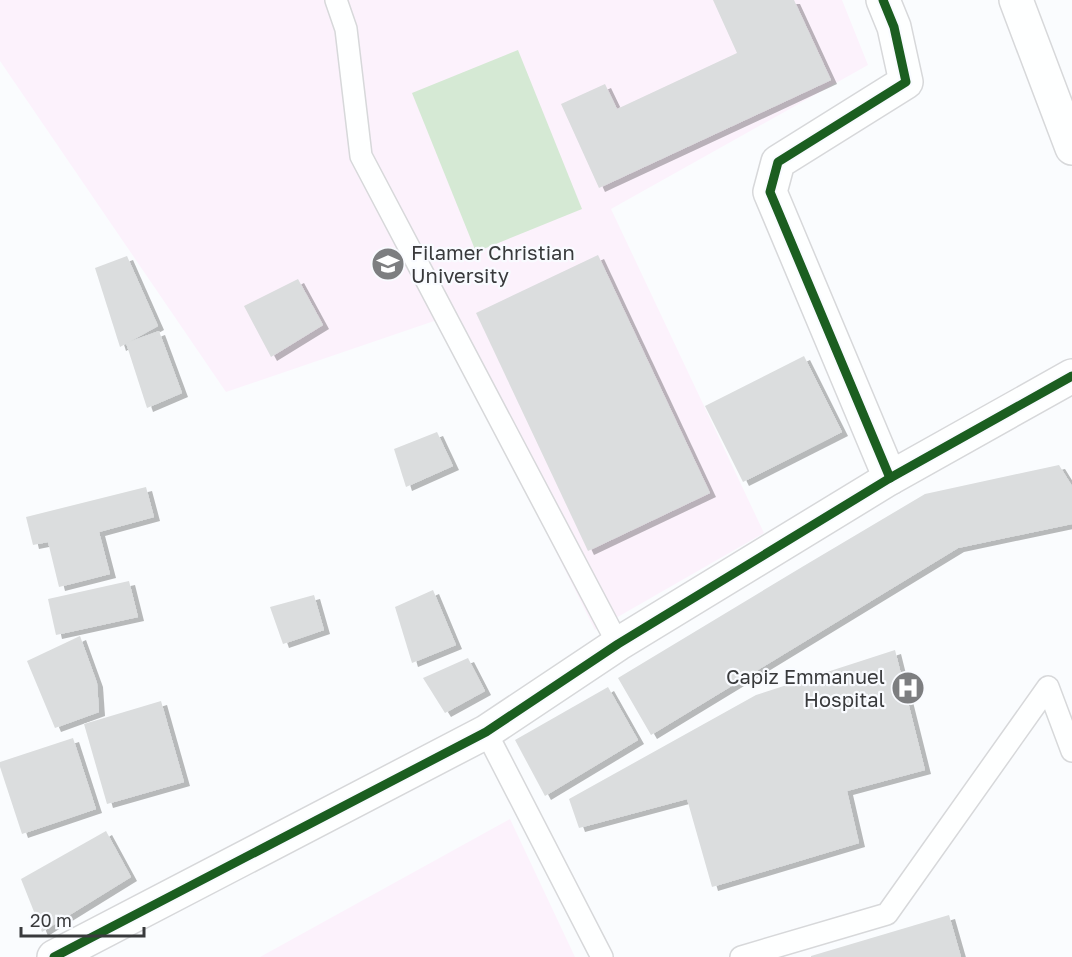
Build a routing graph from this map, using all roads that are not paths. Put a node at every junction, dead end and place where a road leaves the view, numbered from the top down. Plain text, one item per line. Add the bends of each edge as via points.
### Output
1 (336, 0) edge
2 (883, 0) edge
3 (1016, 0) edge
4 (1072, 148) edge
5 (1072, 376) edge
6 (890, 478) junction
7 (618, 644) junction
8 (486, 732) junction
9 (1072, 752) edge
10 (54, 957) edge
11 (602, 957) edge
12 (741, 957) edge

1 - 7 lane via 346,29 361,156
2 - 6 street via 894,27 906,82 778,162 770,192
3 - 4 street
5 - 6 street
6 - 7 street
7 - 8 street
8 - 10 street
8 - 11 lane
9 - 12 lane via 1048,687 887,914

